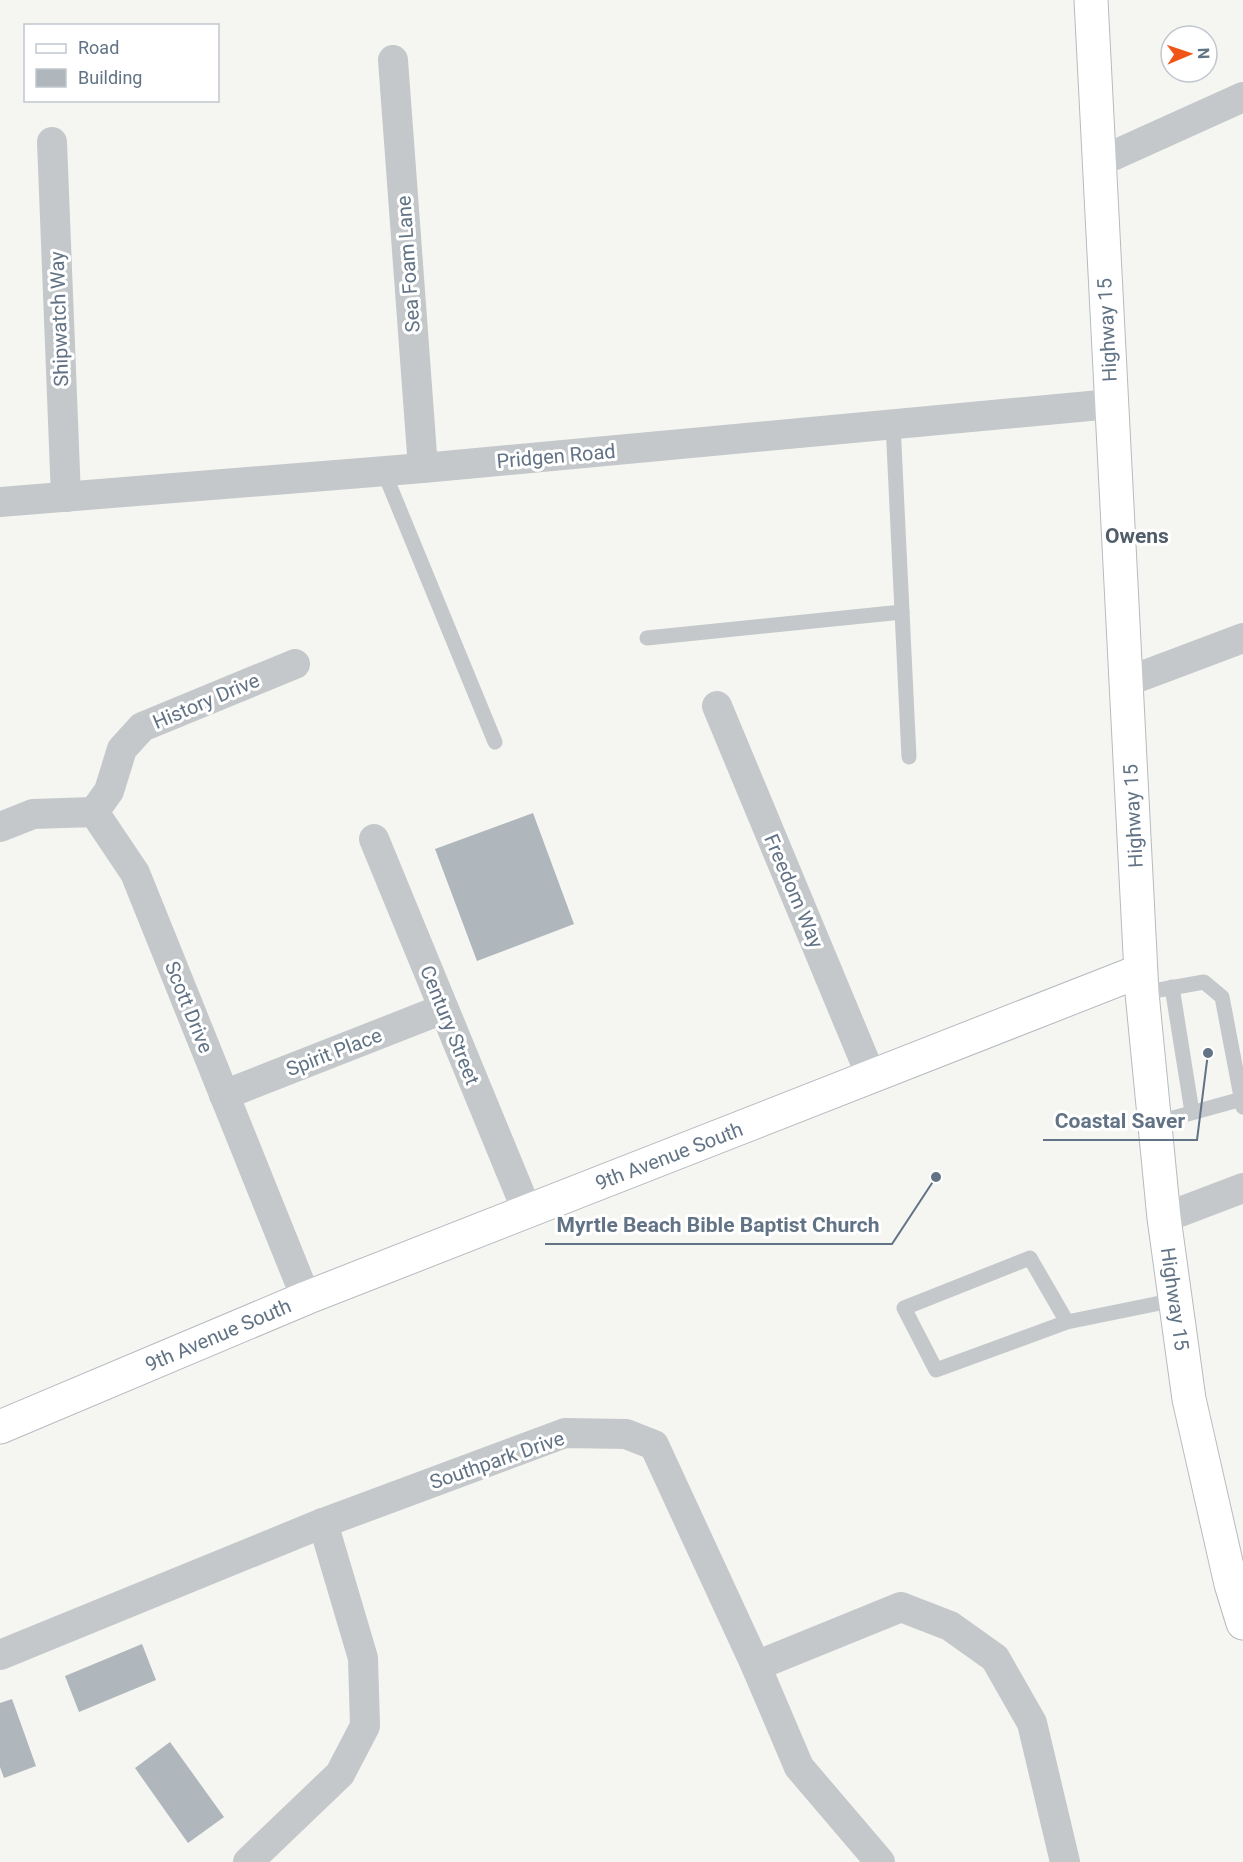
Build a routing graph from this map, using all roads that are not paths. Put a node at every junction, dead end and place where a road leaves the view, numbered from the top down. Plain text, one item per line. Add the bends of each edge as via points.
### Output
1 (1091, 0) edge
2 (393, 60) dead end
3 (1243, 97) edge
4 (52, 142) dead end
5 (1099, 162) junction
6 (1111, 404) junction
7 (893, 424) junction
8 (423, 468) junction
9 (384, 472) junction
10 (66, 497) junction
11 (0, 502) edge
12 (902, 612) junction
13 (647, 638) dead end
14 (1243, 638) edge
15 (295, 664) dead end
16 (1126, 682) junction
17 (717, 706) dead end
18 (495, 742) dead end
19 (909, 757) dead end
20 (94, 812) junction
21 (0, 827) edge
22 (374, 839) dead end
23 (1152, 983) junction
24 (443, 1008) junction
25 (871, 1076) junction
26 (224, 1095) junction
27 (1242, 1103) edge
28 (1192, 1112) junction
29 (1155, 1124) junction
30 (1243, 1188) edge
31 (527, 1211) junction
32 (1164, 1218) junction
33 (306, 1298) junction
34 (1175, 1300) junction
35 (1066, 1322) junction
36 (0, 1427) edge
37 (323, 1523) junction
38 (1237, 1582) edge
39 (1243, 1623) edge
40 (0, 1655) edge
41 (756, 1666) junction
42 (248, 1862) edge
43 (880, 1862) edge
44 (1065, 1862) edge

1 - 5 main road, Highway 15
2 - 8 street, Sea Foam Lane
3 - 5 street
4 - 10 street, Shipwatch Way
5 - 6 main road, Highway 15
6 - 7 street, Pridgen Road
6 - 16 main road, Highway 15
7 - 8 street, Pridgen Road
7 - 12 lane
8 - 9 street, Pridgen Road
9 - 10 street, Pridgen Road
9 - 18 lane
10 - 11 street, Pridgen Road
12 - 13 lane
12 - 19 lane
14 - 16 street
15 - 20 street, History Drive via 142,727 122,749 109,791
16 - 23 main road, Highway 15
17 - 25 street, Freedom Way
20 - 21 street via 33,814
20 - 26 street, Scott Drive via 135,873
22 - 24 street, Century Street
23 - 25 main road, 9th Avenue South
23 - 27 lane via 1204,982 1222,997
23 - 28 lane
23 - 29 main road, Highway 15
24 - 26 street, Spirit Place
24 - 31 street, Century Street
25 - 31 main road, 9th Avenue South
26 - 33 street, Scott Drive
27 - 28 lane
28 - 29 lane
29 - 32 main road, Highway 15
30 - 32 street
31 - 33 main road, 9th Avenue South
32 - 34 main road, Highway 15
33 - 36 main road, 9th Avenue South
34 - 35 lane
34 - 38 main road, Highway 15 via 1190,1399
35 - 35 lane via 1030,1258 904,1308 936,1370
37 - 40 street, Southpark Drive
37 - 41 street, Southpark Drive via 566,1433 627,1434 654,1445
37 - 42 street via 363,1658 366,1726 340,1774
38 - 39 main road, Highway 15
41 - 43 street, Southpark Drive via 799,1767
41 - 44 street via 902,1607 950,1626 995,1658 1032,1723

